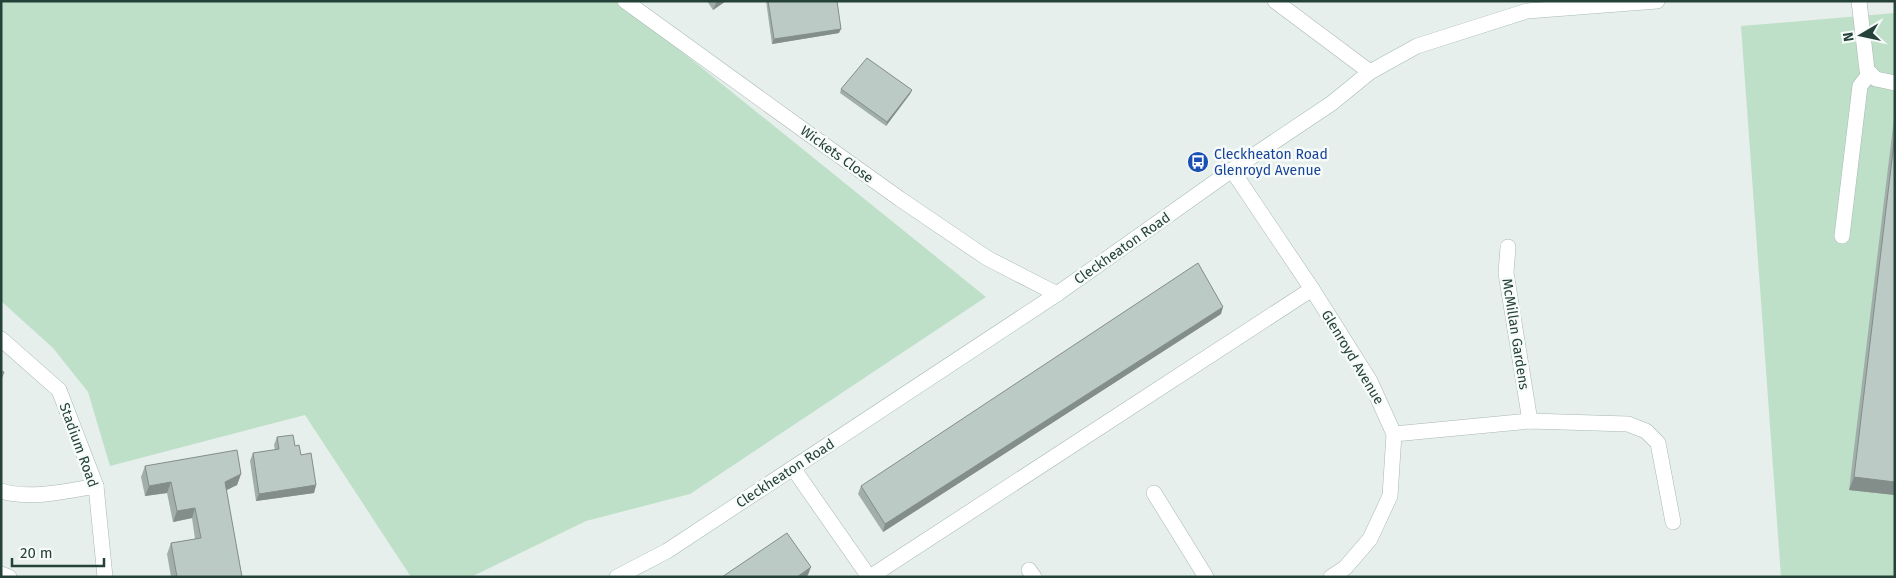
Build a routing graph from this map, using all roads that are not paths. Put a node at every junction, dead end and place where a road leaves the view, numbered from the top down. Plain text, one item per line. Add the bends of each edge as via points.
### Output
1 (625, 1) edge
2 (1275, 1) edge
3 (1656, 1) edge
4 (1859, 1) edge
5 (1649, 2) edge
6 (1527, 6) edge
7 (1370, 72) junction
8 (1870, 74) junction
9 (1895, 83) edge
10 (1232, 170) junction
11 (1842, 236) dead end
12 (1508, 247) dead end
13 (1312, 289) junction
14 (1057, 294) junction
15 (1, 339) edge
16 (1530, 421) junction
17 (1394, 434) junction
18 (793, 468) junction
19 (96, 486) junction
20 (1, 491) edge
21 (1154, 492) dead end
22 (1673, 522) dead end
23 (1, 574) edge
24 (9, 577) edge
25 (105, 577) edge
26 (616, 577) edge
27 (869, 577) edge
28 (1206, 577) edge
29 (1331, 577) edge

1 - 14 street, Wickets Close via 986,258
2 - 7 street
3 - 5 street, Cleckheaton Road
4 - 8 street
5 - 6 street, Cleckheaton Road
6 - 7 street, Cleckheaton Road via 1417,46
7 - 10 street, Cleckheaton Road via 1332,103
8 - 9 street via 1876,79
8 - 11 street via 1860,86
10 - 13 street, Glenroyd Avenue
10 - 14 street, Cleckheaton Road
12 - 16 street, McMillan Gardens via 1506,273
13 - 17 street, Glenroyd Avenue via 1370,381
13 - 27 street
14 - 18 street, Cleckheaton Road
15 - 19 street, Stadium Road via 59,390
16 - 17 street
16 - 22 street via 1628,424 1646,431 1658,444
17 - 29 street, Glenroyd Avenue via 1390,496 1370,538 1345,568
18 - 26 street, Cleckheaton Road via 667,550
18 - 27 street
19 - 20 street via 54,493
19 - 25 street, Stadium Road
21 - 28 street
23 - 24 street

